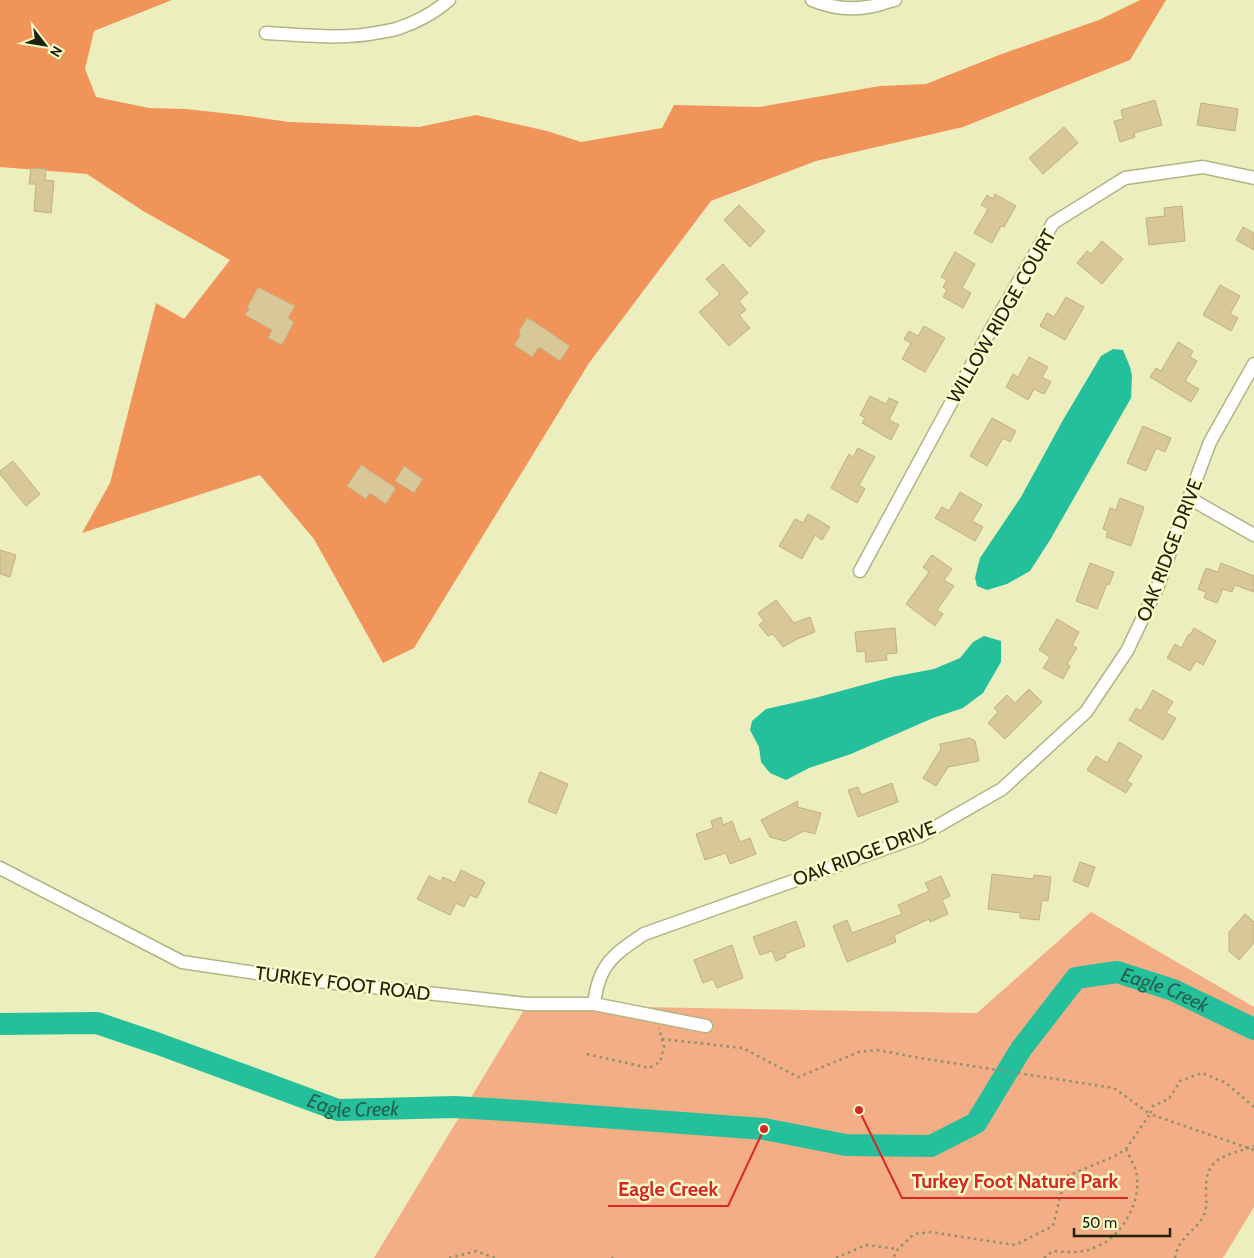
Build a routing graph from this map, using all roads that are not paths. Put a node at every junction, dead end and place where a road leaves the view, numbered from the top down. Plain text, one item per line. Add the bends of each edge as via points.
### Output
1 (449, 0) edge
2 (812, 0) edge
3 (895, 0) edge
4 (266, 33) dead end
5 (1254, 178) edge
6 (1254, 364) edge
7 (1189, 498) junction
8 (1254, 535) edge
9 (860, 571) dead end
10 (0, 868) edge
11 (594, 1004) junction
12 (706, 1026) dead end

1 - 4 street via 399,29 329,37
2 - 3 street via 847,8
5 - 9 street, WILLOW RIDGE COURT via 1203,167 1125,178 1053,223 990,331
6 - 7 street, OAK RIDGE DRIVE via 1210,442
7 - 8 street
7 - 11 street, OAK RIDGE DRIVE via 1158,586 1128,651 1086,712 1002,789 920,836 644,934 610,960 599,980
10 - 11 street, TURKEY FOOT ROAD via 182,962 290,978 527,1004
11 - 12 street, TURKEY FOOT ROAD

